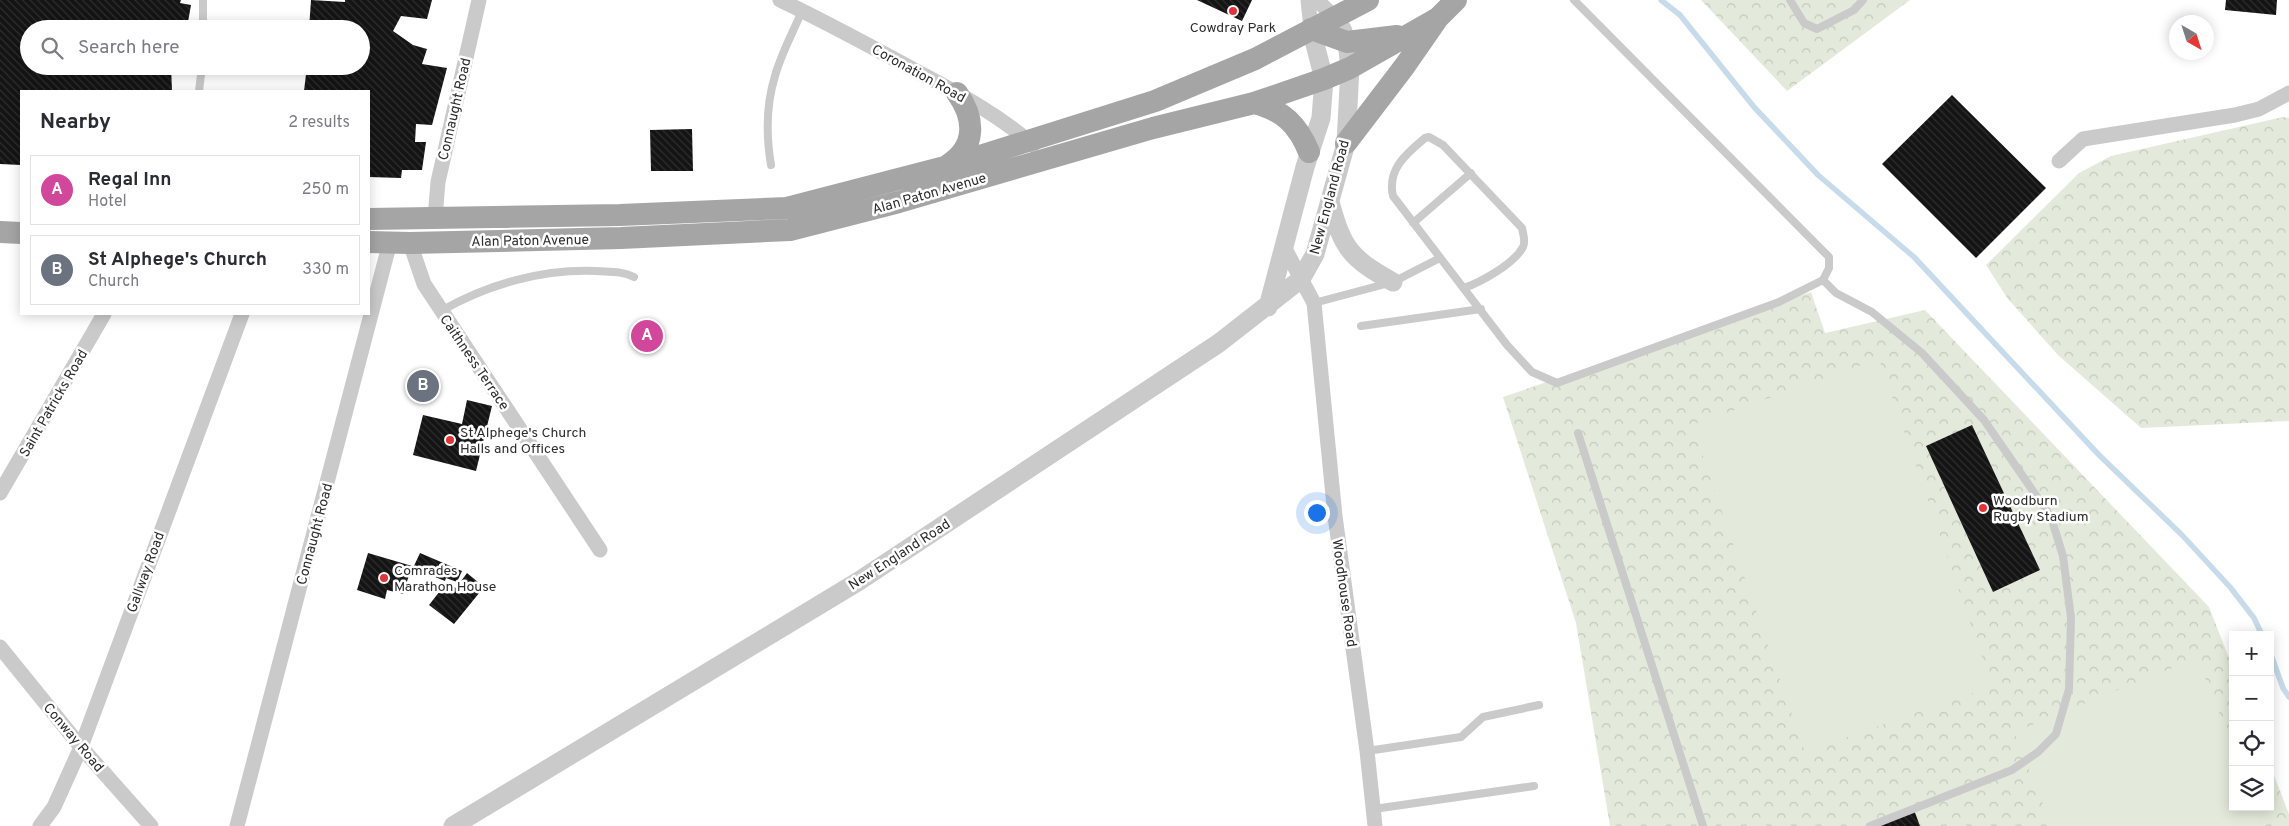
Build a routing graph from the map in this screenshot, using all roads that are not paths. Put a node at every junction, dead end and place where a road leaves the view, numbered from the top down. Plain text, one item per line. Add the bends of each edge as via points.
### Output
1 (203, 0) edge
2 (479, 0) edge
3 (780, 0) edge
4 (1308, 0) edge
5 (1317, 0) edge
6 (1368, 0) edge
7 (1456, 0) edge
8 (1574, 0) edge
9 (1790, 0) edge
10 (1863, 0) edge
11 (802, 11) junction
12 (1335, 18) junction
13 (1438, 18) junction
14 (203, 20) edge
15 (1311, 29) junction
16 (1410, 33) junction
17 (1347, 42) junction
18 (1350, 68) junction
19 (201, 75) edge
20 (1324, 79) junction
21 (199, 90) edge
22 (956, 93) junction
23 (2289, 93) edge
24 (1254, 103) junction
25 (1029, 142) junction
26 (1346, 143) junction
27 (1309, 152) junction
28 (1049, 159) junction
29 (2058, 161) dead end
30 (771, 165) dead end
31 (944, 167) junction
32 (1471, 173) junction
33 (1330, 200) junction
34 (0, 218) edge
35 (20, 218) edge
36 (435, 218) junction
37 (370, 219) edge
38 (1413, 223) junction
39 (0, 232) edge
40 (20, 234) edge
41 (390, 242) edge
42 (1284, 247) junction
43 (1440, 258) junction
44 (634, 277) dead end
45 (1302, 279) junction
46 (1823, 280) junction
47 (1392, 282) junction
48 (1464, 288) junction
49 (1314, 303) junction
50 (1268, 307) junction
51 (1481, 309) junction
52 (442, 311) junction
53 (103, 315) edge
54 (242, 315) edge
55 (1361, 326) dead end
56 (1578, 433) dead end
57 (0, 492) edge
58 (600, 550) dead end
59 (0, 647) edge
60 (1539, 705) dead end
61 (81, 747) junction
62 (1367, 751) junction
63 (1534, 786) dead end
64 (520, 787) junction
65 (1374, 809) junction
66 (40, 826) edge
67 (151, 826) edge
68 (237, 826) edge
69 (453, 826) edge
70 (478, 826) edge
71 (1375, 826) edge
72 (1703, 826) edge
73 (1870, 826) edge

1 - 14 lane
2 - 36 street, Connaught Road via 438,182
3 - 11 street, Coronation Road
4 - 15 street
5 - 12 street
6 - 12 main road, Alan Paton Avenue
7 - 13 main road, Alan Paton Avenue
8 - 46 lane via 1829,257 1829,268
9 - 10 lane via 1804,22 1817,29 1854,10
11 - 22 street, Coronation Road
11 - 30 lane via 773,84 767,138
12 - 15 main road, Alan Paton Avenue
12 - 17 street, New England Road
13 - 16 main road, Alan Paton Avenue
13 - 26 main road
15 - 17 main road
15 - 20 street, New England Road
15 - 25 main road, Alan Paton Avenue via 1255,59 1195,85
16 - 17 main road
16 - 18 main road, Alan Paton Avenue
17 - 18 street, New England Road
18 - 20 main road, Alan Paton Avenue
18 - 26 street, New England Road
19 - 21 lane
20 - 24 main road, Alan Paton Avenue
20 - 27 street, New England Road via 1322,118
22 - 25 street, Coronation Road
22 - 31 main road via 969,114 969,138 959,158
23 - 29 street via 2259,109 2235,115 2083,138
24 - 27 main road via 1268,106 1291,121
24 - 28 main road, Alan Paton Avenue
25 - 28 street, Coronation Road
25 - 31 main road, Alan Paton Avenue
26 - 33 street, New England Road
27 - 42 street, New England Road
28 - 41 main road, Alan Paton Avenue via 790,230 621,238
31 - 36 main road, Alan Paton Avenue via 787,208
32 - 38 lane
32 - 38 lane via 1444,146 1429,137 1419,143 1401,159 1391,184 1393,196
32 - 48 lane via 1522,228 1524,240 1523,247 1502,267 1482,281
33 - 45 street, New England Road via 1315,254
33 - 47 street via 1337,228 1347,247 1363,266
34 - 35 main road
36 - 37 main road, Alan Paton Avenue
38 - 43 lane
39 - 40 main road
41 - 52 street, Caithness Terrace
41 - 68 street, Connaught Road
42 - 45 street, Woodhouse Road
42 - 50 street, New England Road
43 - 47 lane
43 - 48 lane
44 - 52 lane via 625,273 580,270 538,275 487,288
45 - 49 street, Woodhouse Road
45 - 50 street, New England Road
46 - 51 lane via 1778,302 1557,383 1532,372
46 - 73 lane via 1836,293 1872,312 1922,352 1984,420 2051,517 2063,556 2071,618 2069,689 2056,734 2038,752 2012,770
47 - 49 lane
48 - 51 lane
49 - 62 street, Woodhouse Road via 1335,516
50 - 64 street, New England Road via 1219,343 860,581
51 - 55 lane
52 - 58 street, Caithness Terrace
53 - 57 street, Saint Patricks Road
54 - 61 street, Gallway Road
56 - 72 lane
59 - 61 street, Conway Road
60 - 62 lane via 1483,717 1461,737
61 - 66 street, Gallway Road via 54,807
61 - 67 street, Conway Road
62 - 65 street, Woodhouse Road
63 - 65 lane
64 - 69 street, New England Road
64 - 70 street, New England Road
65 - 71 street, Woodhouse Road

